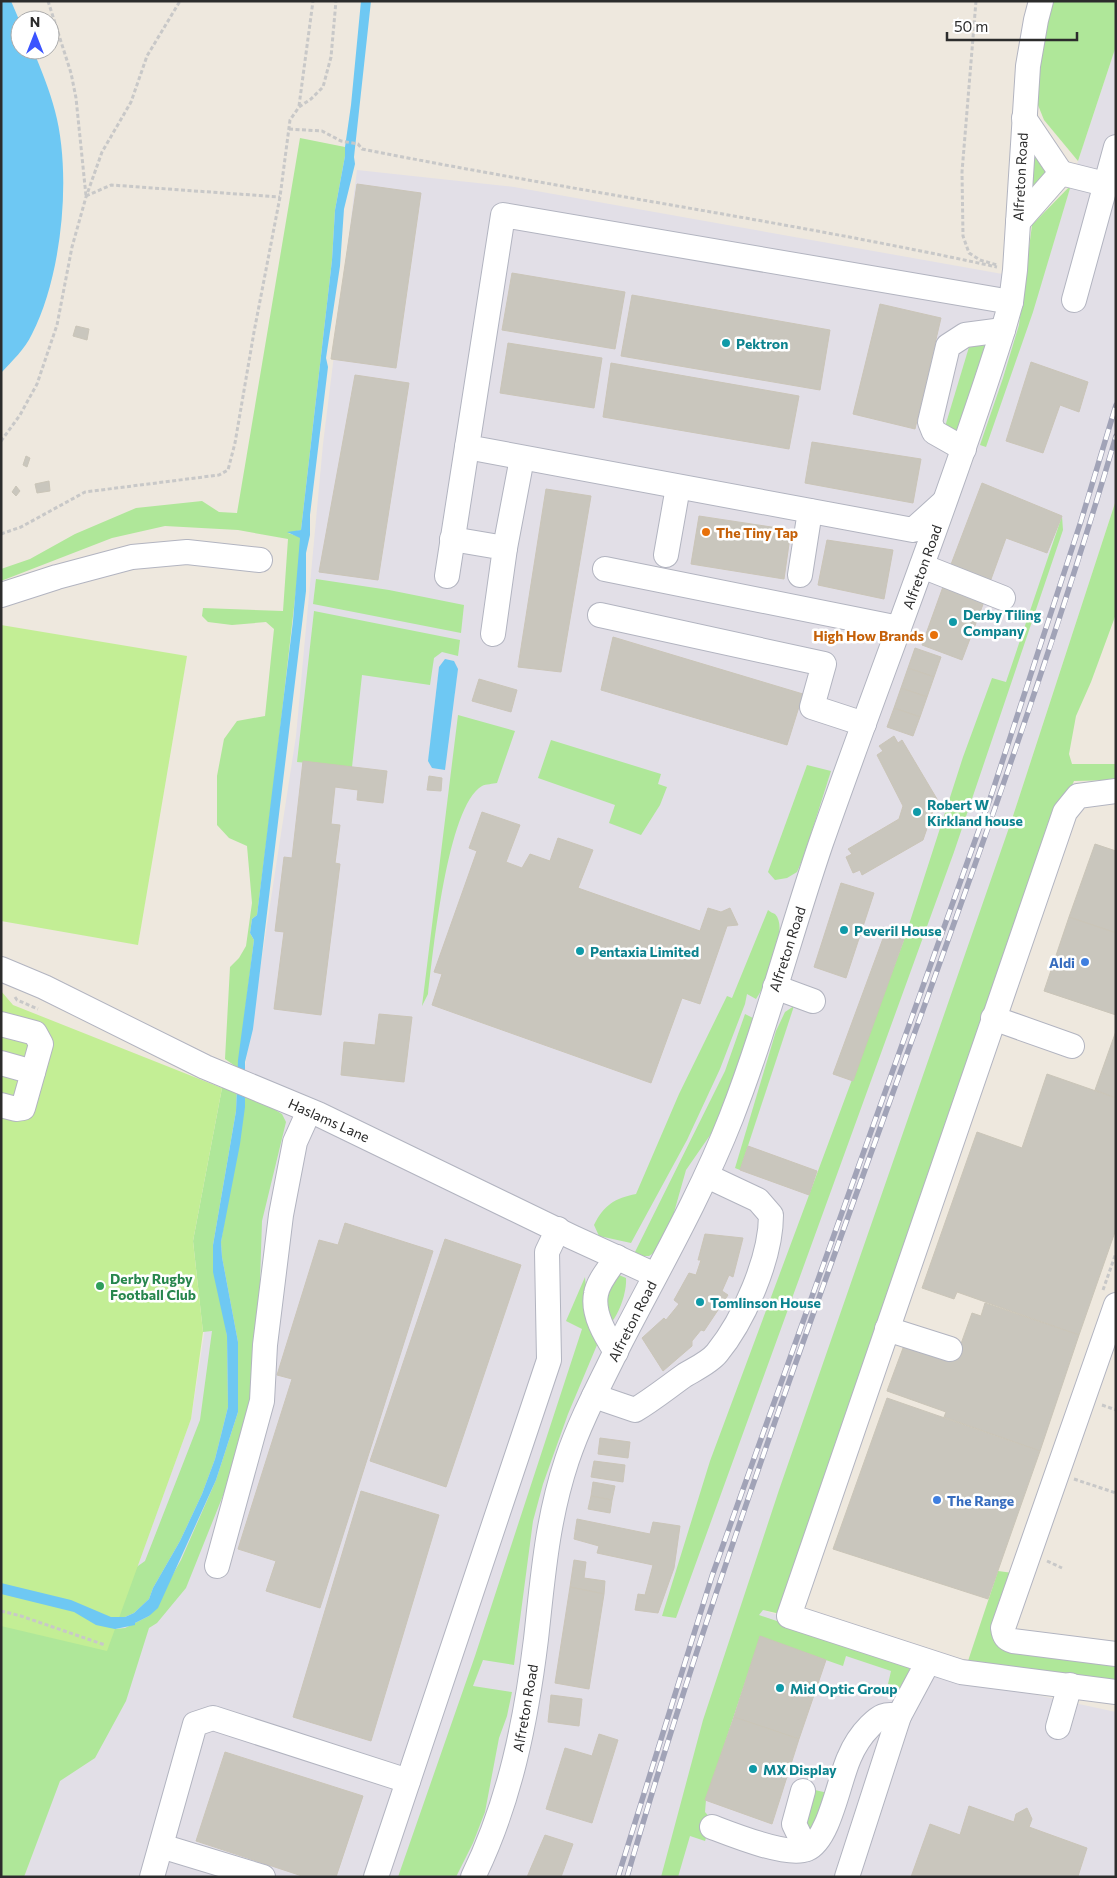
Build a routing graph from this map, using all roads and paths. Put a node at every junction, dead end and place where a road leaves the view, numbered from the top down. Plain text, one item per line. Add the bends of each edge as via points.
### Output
1 (48, 1) edge
2 (180, 1) edge
3 (313, 1) edge
4 (336, 1) edge
5 (976, 1) edge
6 (1041, 1) edge
7 (299, 107) junction
8 (1024, 118) junction
9 (289, 129) junction
10 (1116, 147) edge
11 (1060, 173) junction
12 (1105, 184) junction
13 (86, 196) junction
14 (280, 197) junction
15 (1018, 222) junction
16 (1014, 270) junction
17 (1074, 300) dead end
18 (1011, 302) junction
19 (1003, 330) junction
20 (1, 441) edge
21 (467, 448) junction
22 (964, 450) junction
23 (522, 458) junction
24 (678, 487) junction
25 (947, 499) junction
26 (810, 511) junction
27 (1, 534) edge
28 (452, 538) junction
29 (505, 548) junction
30 (666, 555) dead end
31 (260, 560) dead end
32 (922, 566) junction
33 (605, 569) dead end
34 (800, 575) dead end
35 (446, 576) dead end
36 (1, 595) edge
37 (1003, 598) dead end
38 (600, 615) dead end
39 (899, 628) junction
40 (493, 634) dead end
41 (864, 724) junction
42 (1116, 791) edge
43 (1, 969) edge
44 (775, 988) junction
45 (813, 1001) dead end
46 (994, 1018) junction
47 (1, 1024) edge
48 (1072, 1046) dead end
49 (1, 1063) edge
50 (33, 1072) junction
51 (1, 1105) edge
52 (309, 1111) junction
53 (707, 1176) junction
54 (570, 1228) junction
55 (617, 1257) junction
56 (655, 1274) junction
57 (1116, 1305) edge
58 (887, 1329) junction
59 (950, 1349) dead end
60 (616, 1352) junction
61 (1108, 1352) edge
62 (594, 1396) junction
63 (1057, 1474) junction
64 (1116, 1493) edge
65 (217, 1566) dead end
66 (1, 1611) edge
67 (105, 1645) dead end
68 (1116, 1654) edge
69 (928, 1662) junction
70 (1070, 1685) junction
71 (1116, 1692) edge
72 (899, 1716) junction
73 (1058, 1727) dead end
74 (408, 1781) junction
75 (803, 1791) dead end
76 (712, 1827) dead end
77 (161, 1846) junction
78 (806, 1849) junction
79 (152, 1877) edge
80 (263, 1877) edge
81 (376, 1877) edge
82 (473, 1877) edge
83 (847, 1877) edge

1 - 13 path via 76,98
2 - 13 path via 147,56 131,102 102,152
3 - 7 path
4 - 7 path via 331,57 323,87
5 - 16 path via 962,172 963,236 969,253 980,260
6 - 8 street, Alfreton Road via 1031,47
7 - 9 path via 290,120
8 - 11 street
8 - 15 street, Alfreton Road
9 - 14 path
9 - 16 path via 322,131 340,141 358,144 362,149 436,164 757,220
10 - 12 street
11 - 12 street
11 - 15 street
12 - 17 street
13 - 14 path via 111,185
13 - 20 path via 54,333 37,384
14 - 27 path via 228,470 219,475 85,492 21,527
15 - 16 street, Alfreton Road
16 - 18 street, Alfreton Road
18 - 19 street, Alfreton Road
18 - 21 street via 503,215
19 - 22 street, Alfreton Road
19 - 22 street via 965,335 948,346 930,422 934,432
21 - 23 street
21 - 28 street
22 - 25 street, Alfreton Road
23 - 24 street
23 - 29 street
24 - 26 street
24 - 30 street
25 - 26 street via 913,530
25 - 32 street, Alfreton Road
26 - 34 street
28 - 29 street
28 - 35 street
29 - 40 street
31 - 36 street via 187,552 132,557
32 - 37 street
32 - 39 street, Alfreton Road
33 - 39 street
38 - 41 street via 824,664 812,707
39 - 41 street, Alfreton Road
41 - 44 street, Alfreton Road
42 - 46 street via 1078,796 1065,812
43 - 52 street, Haslams Lane via 205,1067
44 - 45 street
44 - 53 street, Alfreton Road via 732,1115
46 - 48 street
46 - 58 street
47 - 50 street via 35,1033 41,1044
49 - 50 street
50 - 51 street via 23,1108 16,1110
52 - 54 street, Haslams Lane
52 - 65 street via 295,1142 281,1215 265,1345 262,1401
53 - 56 street, Alfreton Road
53 - 62 street via 758,1200 771,1215 765,1254 741,1316 716,1355 635,1410
54 - 55 street, Haslams Lane
54 - 74 street via 547,1252 549,1360
55 - 56 street, Haslams Lane
55 - 60 street via 596,1294 596,1310 604,1333
56 - 60 street, Alfreton Road
57 - 61 street
58 - 59 street
58 - 69 street via 789,1616
60 - 62 street, Alfreton Road
61 - 63 street
62 - 82 street, Alfreton Road via 568,1457 554,1505 526,1713 517,1754 494,1830
63 - 64 path
63 - 68 street via 1003,1628 1005,1636 1013,1641
66 - 67 path
69 - 70 street via 961,1672
69 - 72 street
70 - 71 street
70 - 73 street
72 - 78 street via 888,1713 877,1719 856,1743 848,1758 825,1831 816,1844
72 - 83 street
74 - 77 street via 213,1718 195,1724
74 - 81 street
75 - 78 street via 794,1824
76 - 78 street via 784,1851
77 - 79 street
77 - 80 street

